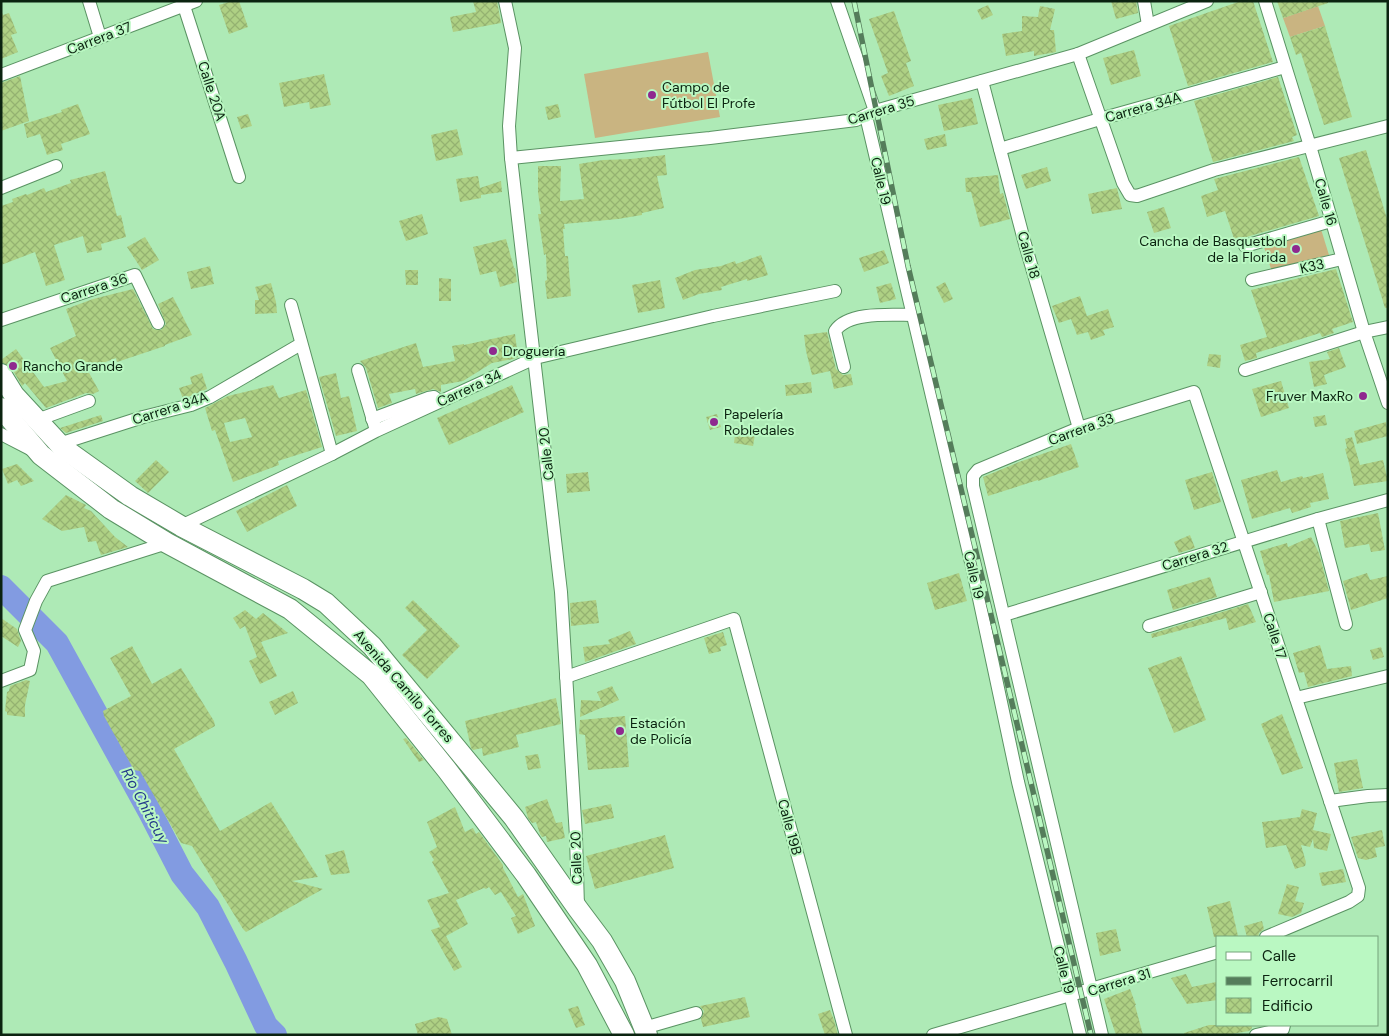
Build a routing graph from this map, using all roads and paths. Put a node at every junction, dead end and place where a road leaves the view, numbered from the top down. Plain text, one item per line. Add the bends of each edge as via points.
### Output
1 (89, 1) edge
2 (196, 1) edge
3 (506, 1) edge
4 (837, 1) edge
5 (1144, 1) edge
6 (1207, 1) edge
7 (1265, 1) edge
8 (184, 6) junction
9 (1148, 25) junction
10 (100, 37) junction
11 (1078, 54) junction
12 (1285, 67) junction
13 (1, 75) edge
14 (982, 81) junction
15 (870, 113) junction
16 (1100, 119) junction
17 (1388, 126) edge
18 (1310, 146) junction
19 (1000, 149) junction
20 (511, 158) junction
21 (56, 166) dead end
22 (240, 177) dead end
23 (1, 188) edge
24 (1331, 221) junction
25 (1245, 246) dead end
26 (1342, 259) junction
27 (1252, 280) dead end
28 (835, 291) dead end
29 (291, 305) dead end
30 (913, 315) junction
31 (1, 320) edge
32 (158, 323) dead end
33 (1388, 327) edge
34 (1364, 332) junction
35 (301, 344) junction
36 (535, 358) junction
37 (844, 367) dead end
38 (358, 370) dead end
39 (1245, 370) dead end
40 (1, 374) edge
41 (1194, 392) joint
42 (88, 402) dead end
43 (1388, 403) edge
44 (1, 408) edge
45 (37, 420) junction
46 (374, 425) junction
47 (1079, 428) junction
48 (1, 434) edge
49 (59, 444) junction
50 (332, 454) junction
51 (41, 455) junction
52 (973, 476) joint
53 (1388, 500) edge
54 (1318, 519) junction
55 (181, 526) junction
56 (1244, 542) junction
57 (168, 543) junction
58 (1260, 592) junction
59 (1004, 615) junction
60 (1346, 624) dead end
61 (1150, 626) dead end
62 (1388, 676) edge
63 (566, 677) junction
64 (1, 681) edge
65 (1296, 698) junction
66 (1388, 795) edge
67 (1330, 801) junction
68 (578, 910) junction
69 (1289, 933) edge
70 (1272, 936) edge
71 (1216, 953) edge
72 (1092, 990) junction
73 (1070, 996) junction
74 (696, 1013) dead end
75 (1284, 1029) edge
76 (645, 1031) edge
77 (621, 1034) edge
78 (846, 1035) edge
79 (933, 1035) edge
80 (1080, 1035) edge
81 (1102, 1035) edge
82 (1256, 1035) edge

1 - 10 street
2 - 8 street, Carrera 37
3 - 20 street, Calle 20 via 515,48 509,126
4 - 15 street, Calle 19
5 - 9 street
6 - 9 street, Carrera 35
7 - 12 street, Calle 16
8 - 10 street, Carrera 37
8 - 22 street, Calle 20A
9 - 11 street, Carrera 35
10 - 13 street, Carrera 37
11 - 14 street, Carrera 35
11 - 16 street
12 - 16 street, Carrera 34A
12 - 18 street, Calle 16
14 - 15 street, Carrera 35
14 - 19 street, Calle 18
15 - 20 street, Carrera 35 via 856,120
15 - 30 street, Calle 19
16 - 18 street via 1123,184 1130,195 1137,196 1214,170
16 - 19 street, Carrera 34A
17 - 18 street
18 - 24 street, Calle 16
19 - 47 street, Calle 18
20 - 36 street, Calle 20
21 - 23 street
24 - 25 street
24 - 26 street, Calle 16
26 - 27 street, K33
26 - 34 street, Calle 16
28 - 36 street, Carrera 34
29 - 35 street
30 - 37 street via 872,316 843,322 835,331
30 - 73 street, Calle 19 via 1018,782
31 - 32 street, Carrera 36 via 135,275
33 - 34 street
34 - 39 street
34 - 43 street, Calle 16
35 - 49 street, Carrera 34A via 198,402
35 - 50 street
36 - 46 street, Carrera 34 via 439,402
36 - 63 street, Calle 20 via 561,592
38 - 46 street
40 - 45 main road, Avenida Camilo Torres via 14,395
41 - 47 street, Carrera 33
41 - 56 street, Calle 17
42 - 45 street
44 - 51 main road, Avenida Camilo Torres
45 - 49 main road, Avenida Camilo Torres
46 - 50 street, Carrera 34
47 - 52 street, Carrera 33 via 978,470
48 - 51 street
49 - 55 main road, Avenida Camilo Torres via 130,496
50 - 55 street, Carrera 34
51 - 57 main road, Avenida Camilo Torres via 111,509
52 - 59 street, Calle 19
53 - 54 street, Carrera 32
54 - 56 street, Carrera 32
54 - 60 street
55 - 68 main road, Avenida Camilo Torres via 304,589 342,616 372,646 514,818
56 - 58 street, Calle 17
56 - 59 street, Carrera 32
57 - 64 street via 47,581 25,630 34,652 30,670
57 - 77 main road, Avenida Camilo Torres via 290,609 371,675 447,770 565,931 587,965
58 - 61 street
58 - 65 street, Calle 17
59 - 72 street, Calle 19
62 - 65 street
63 - 68 street, Calle 20
63 - 78 street, Calle 19B via 734,619
65 - 67 street, Calle 17
66 - 67 street
67 - 69 street, Calle 17 via 1359,888 1358,896
68 - 76 main road, Avenida Camilo Torres via 602,941 625,981
69 - 70 street
71 - 72 street, Carrera 31
72 - 73 street, Carrera 31
72 - 81 street, Calle 19
73 - 79 street, Carrera 31
73 - 80 street, Calle 19
74 - 76 street
75 - 82 street

